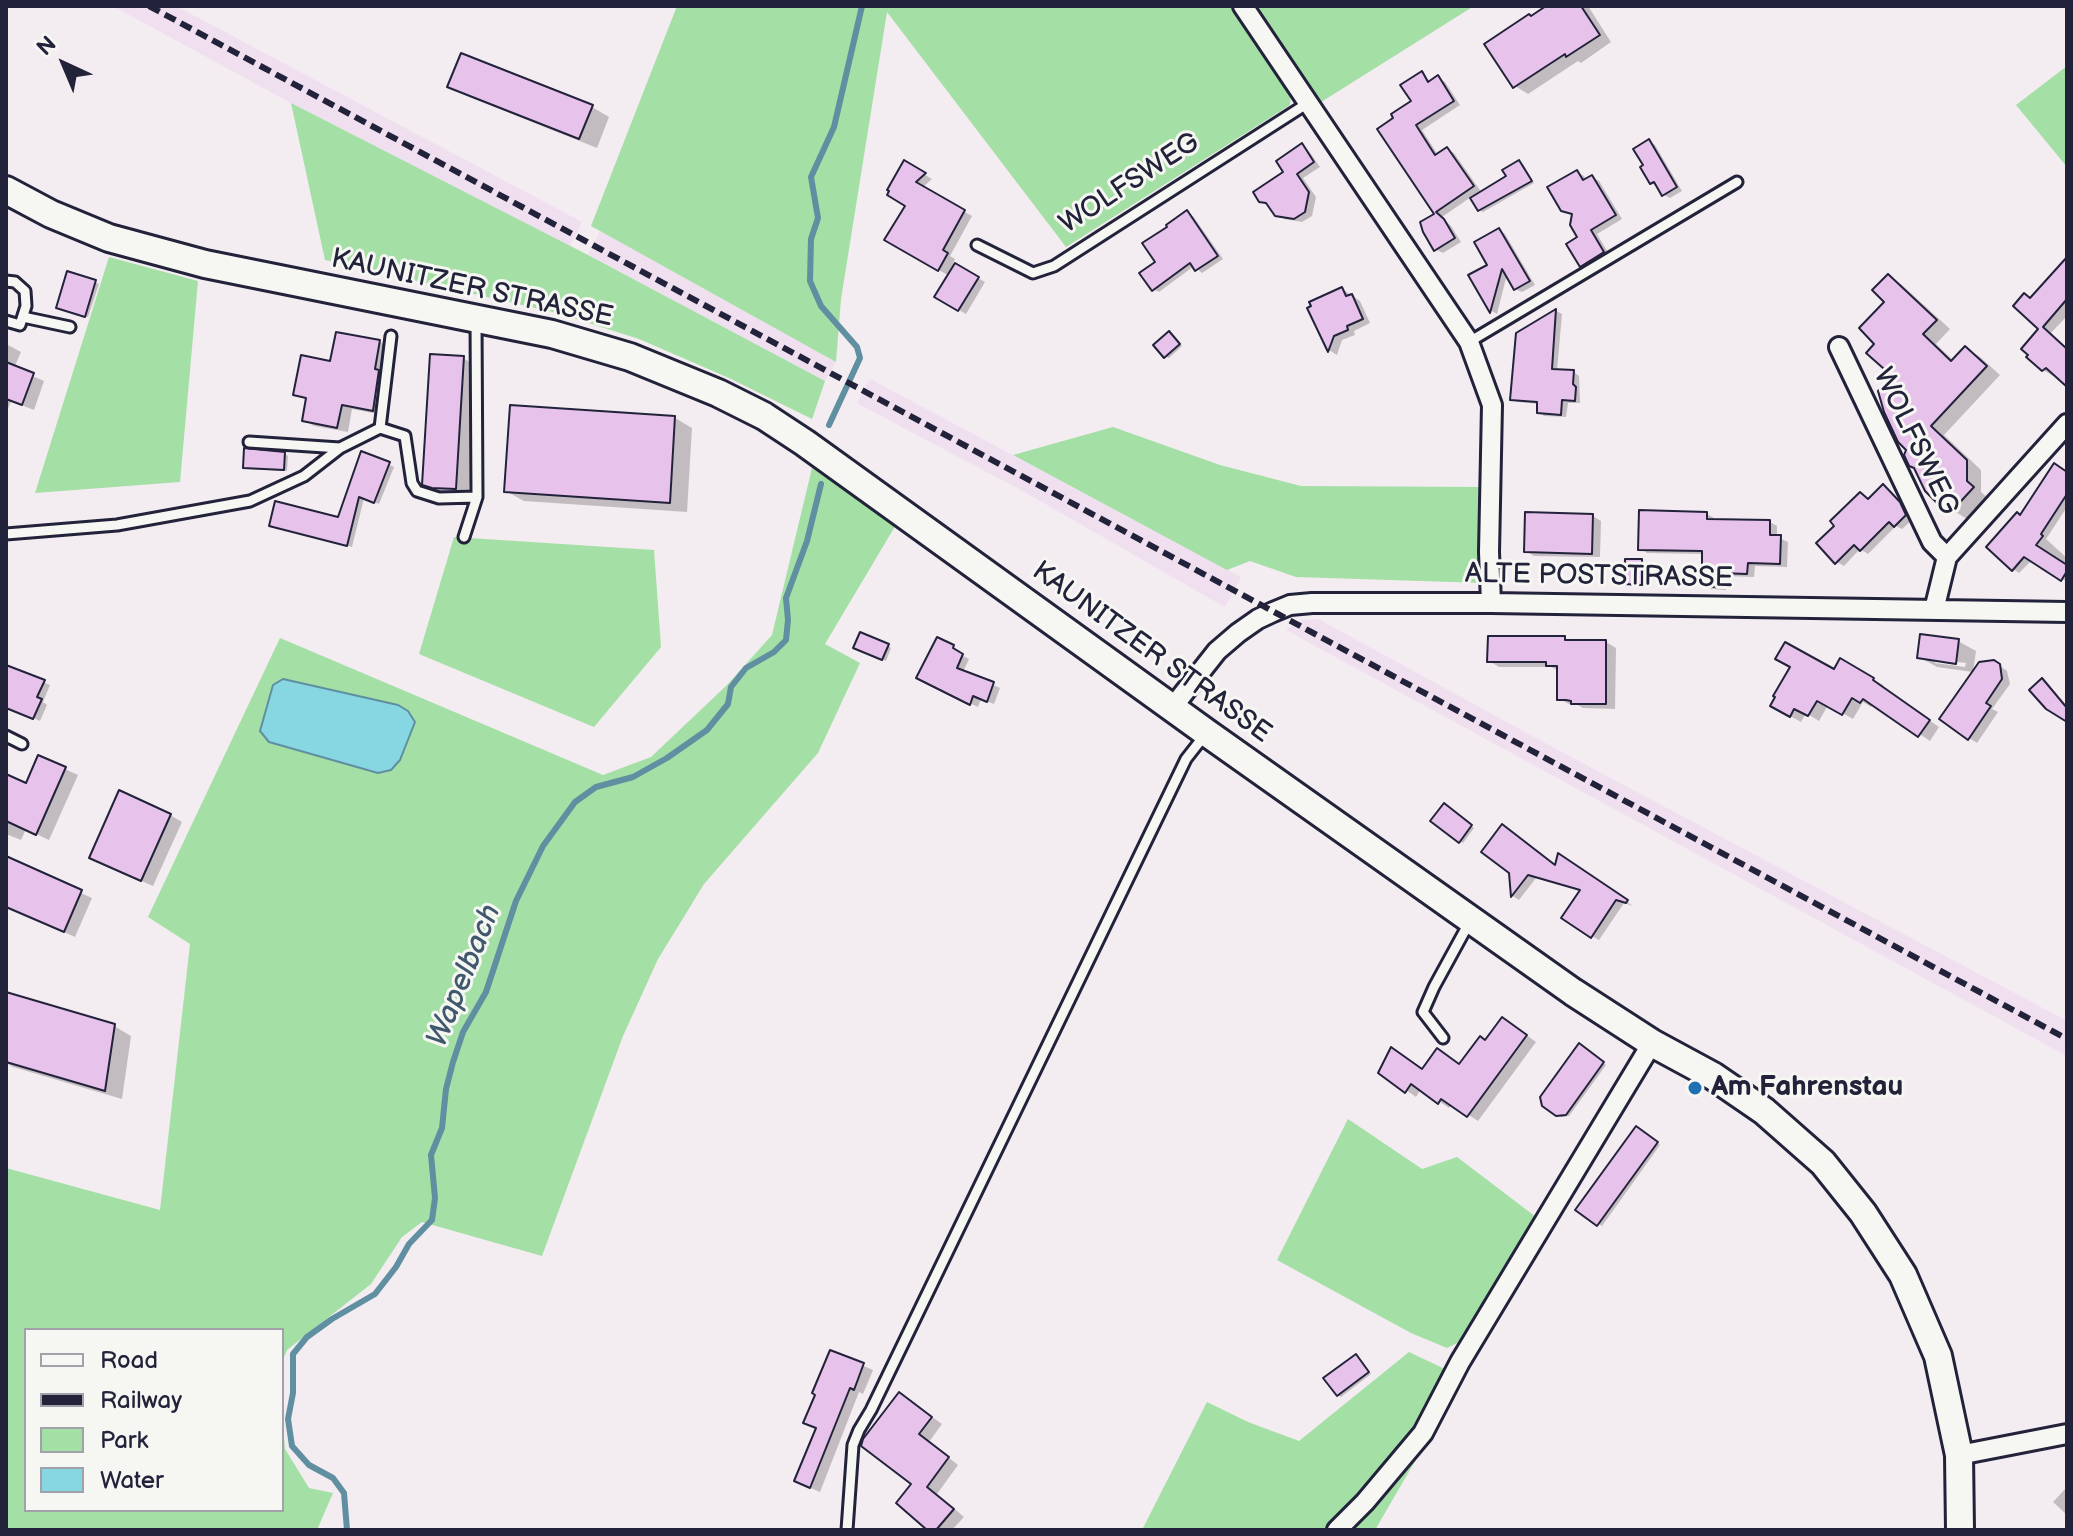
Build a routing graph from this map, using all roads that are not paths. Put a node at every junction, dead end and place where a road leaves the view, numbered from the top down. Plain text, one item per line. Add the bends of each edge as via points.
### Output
1 (1243, 6) edge
2 (1308, 103) junction
3 (1737, 182) dead end
4 (6, 190) edge
5 (977, 245) dead end
6 (6, 281) edge
7 (23, 317) junction
8 (476, 319) junction
9 (6, 321) edge
10 (70, 327) dead end
11 (391, 336) dead end
12 (1469, 342) junction
13 (1839, 347) dead end
14 (2067, 424) edge
15 (380, 428) junction
16 (249, 442) dead end
17 (340, 448) junction
18 (477, 497) junction
19 (6, 534) edge
20 (464, 537) dead end
21 (1947, 557) junction
22 (1491, 603) junction
23 (1934, 610) junction
24 (2067, 612) edge
25 (1172, 708) junction
26 (1207, 733) junction
27 (6, 736) edge
28 (22, 744) dead end
29 (1471, 920) junction
30 (1443, 1038) dead end
31 (1652, 1043) junction
32 (2067, 1434) edge
33 (1959, 1455) junction
34 (847, 1530) edge
35 (1337, 1530) edge
36 (1960, 1530) edge

1 - 2 street
2 - 5 lane, WOLFSWEG via 1054,266 1033,273
2 - 12 street
3 - 12 lane
4 - 8 street, KAUNITZER STRASSE via 109,238 205,264
6 - 7 lane via 25,291
7 - 9 lane via 20,325
7 - 10 lane
8 - 18 lane
8 - 25 street, KAUNITZER STRASSE via 630,357 764,416
11 - 15 lane
12 - 22 street via 1492,405
13 - 21 street, WOLFSWEG via 1932,542
14 - 21 street
15 - 17 lane
15 - 18 lane via 405,436 417,491 439,498
16 - 17 lane
17 - 19 lane via 304,476 250,501 117,525
18 - 20 lane
21 - 23 street
22 - 23 street, ALTE POSTSTRASSE
22 - 25 street, ALTE POSTSTRASSE via 1290,605 1258,619 1217,651
23 - 24 street, ALTE POSTSTRASSE
25 - 26 street, KAUNITZER STRASSE
26 - 29 street, KAUNITZER STRASSE
26 - 34 lane via 1186,759 859,1430 853,1445
27 - 28 lane
29 - 30 lane via 1423,1012
29 - 31 street, KAUNITZER STRASSE
31 - 33 street, KAUNITZER STRASSE via 1764,1111 1823,1163 1863,1213 1903,1275 1938,1356
31 - 35 street via 1460,1362 1423,1433
32 - 33 street
33 - 36 street, KAUNITZER STRASSE

